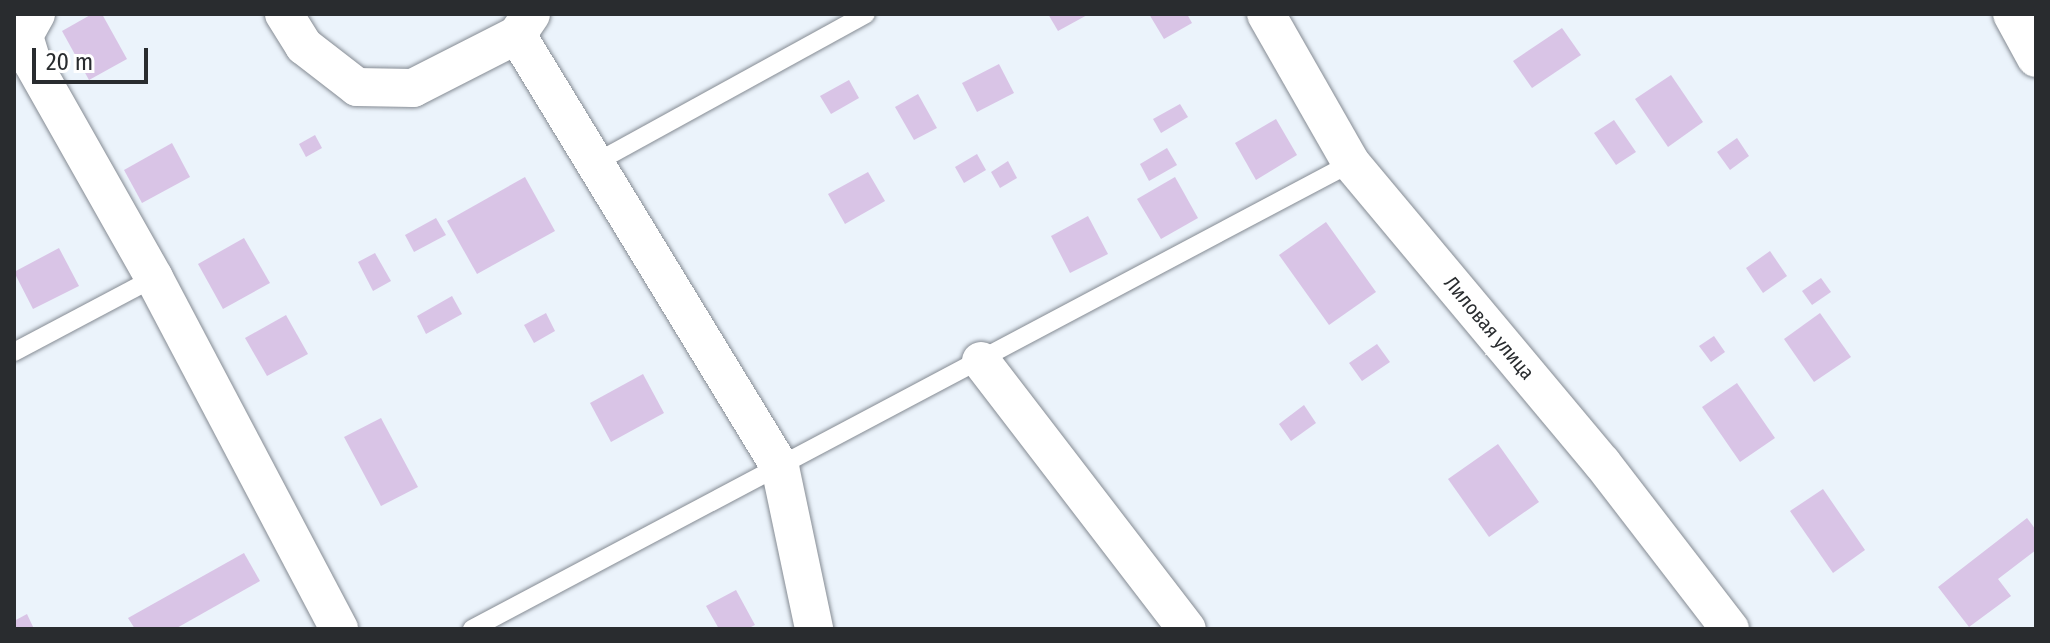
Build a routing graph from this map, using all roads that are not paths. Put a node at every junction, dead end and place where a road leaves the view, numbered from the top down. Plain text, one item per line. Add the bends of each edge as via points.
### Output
1 (36, 14) edge
2 (284, 14) edge
3 (866, 14) edge
4 (1266, 14) edge
5 (2012, 14) edge
6 (524, 24) edge
7 (2036, 58) edge
8 (595, 163) junction
9 (1351, 163) junction
10 (154, 278) junction
11 (14, 352) edge
12 (981, 361) junction
13 (780, 467) junction
14 (339, 629) edge
15 (472, 629) edge
16 (814, 629) edge
17 (1187, 629) edge
18 (1730, 629) edge

1 - 10 street via 24,36 32,62
2 - 6 street via 304,46 357,87 413,88
3 - 8 lane
4 - 9 street, Лиловая улица
5 - 7 street
6 - 8 street
8 - 13 street
9 - 12 lane
9 - 18 street, Лиловая улица via 1602,463
10 - 11 lane
10 - 14 street
12 - 13 lane
12 - 17 street
13 - 15 lane
13 - 16 street

